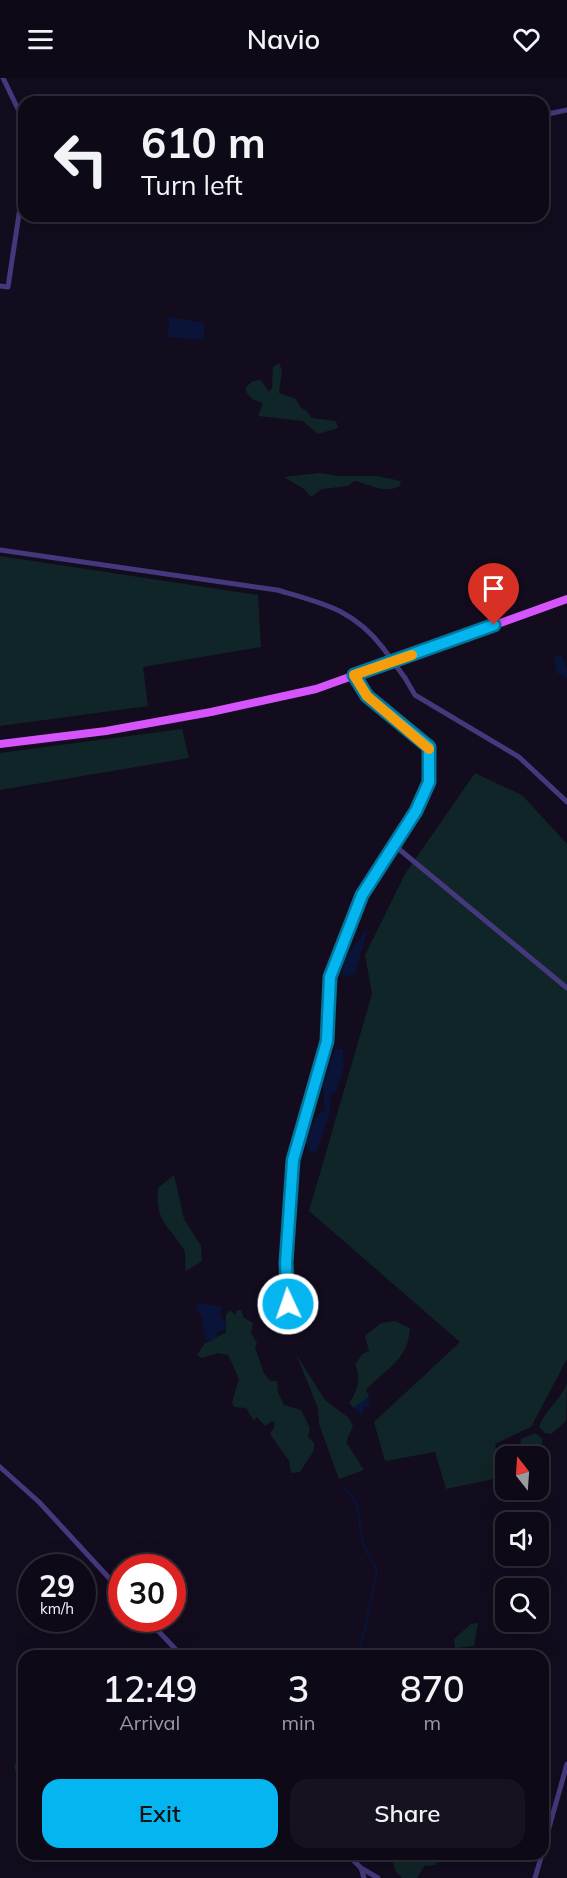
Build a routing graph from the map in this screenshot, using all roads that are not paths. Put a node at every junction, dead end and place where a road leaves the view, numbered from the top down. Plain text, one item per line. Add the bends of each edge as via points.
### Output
1 (3, 78) edge
2 (18, 106) edge
3 (567, 110) edge
4 (549, 114) edge
5 (18, 221) edge
6 (0, 286) edge
7 (0, 550) edge
8 (567, 599) edge
9 (354, 675) junction
10 (0, 744) edge
11 (567, 802) edge
12 (393, 845) junction
13 (567, 988) edge
14 (288, 1304) dead end
15 (0, 1467) edge
16 (108, 1577) edge
17 (159, 1632) edge
18 (176, 1650) edge
19 (567, 1764) edge
20 (549, 1828) edge
21 (352, 1860) edge
22 (540, 1860) edge
23 (361, 1868) junction
24 (364, 1878) edge
25 (378, 1878) edge
26 (535, 1878) edge

1 - 2 street
3 - 4 street
5 - 6 street via 8,287
7 - 11 street, bridge via 277,590 351,616 366,627 415,695 519,757
8 - 9 main road
9 - 10 main road via 316,689 211,712 106,731
9 - 12 street via 367,696 429,747 429,782 416,811
12 - 13 street
12 - 14 street via 362,895 330,977 327,1041 293,1160 286,1263
15 - 16 street via 39,1502
17 - 18 street
19 - 20 street
21 - 23 street
22 - 26 street
23 - 24 street
23 - 25 street

